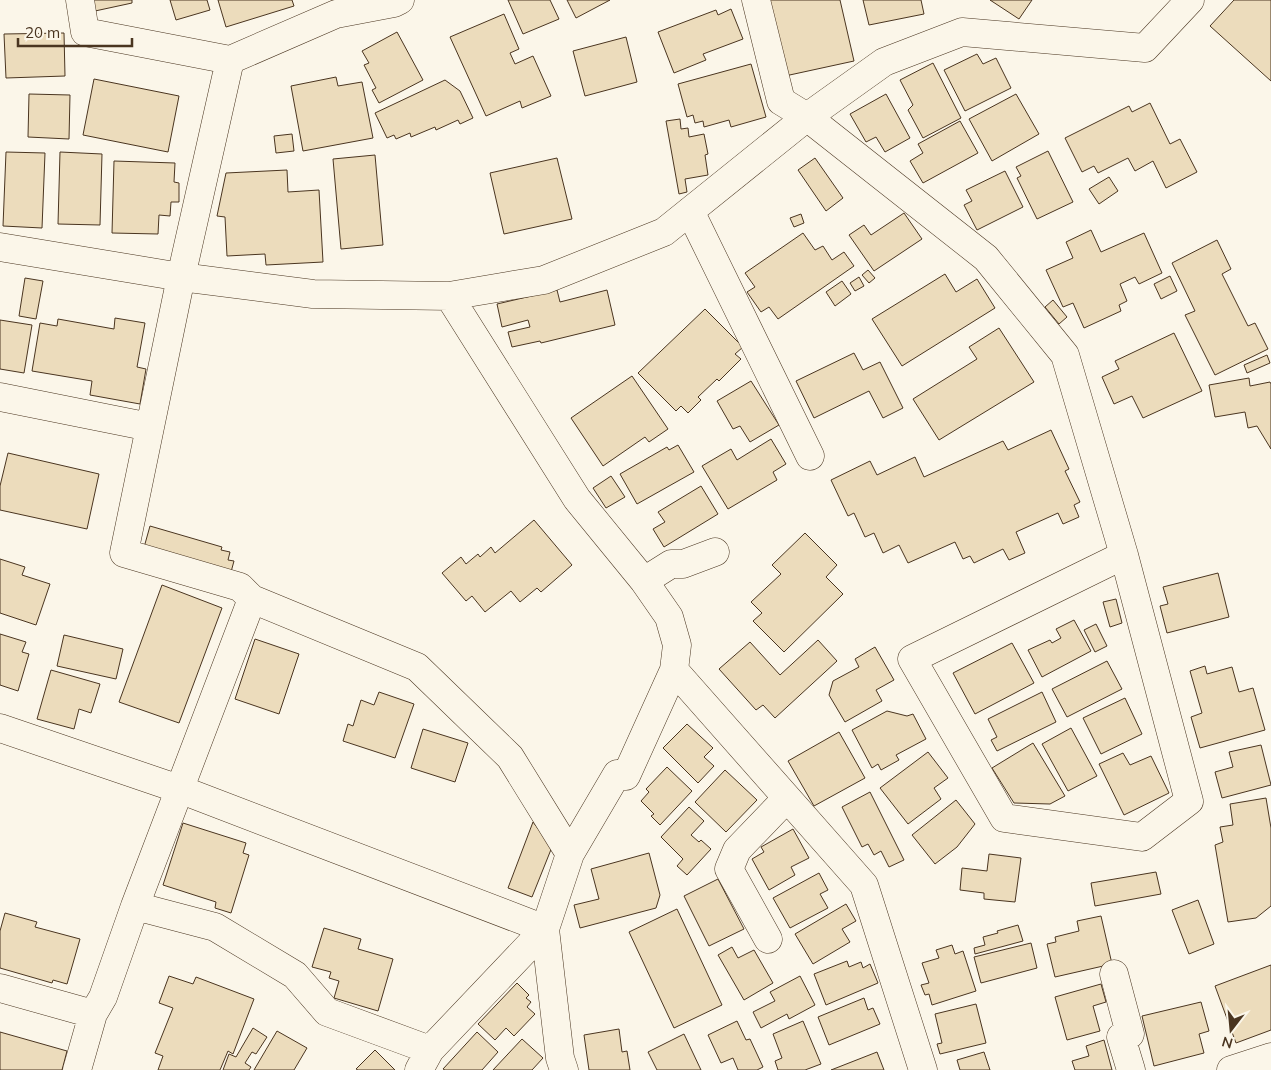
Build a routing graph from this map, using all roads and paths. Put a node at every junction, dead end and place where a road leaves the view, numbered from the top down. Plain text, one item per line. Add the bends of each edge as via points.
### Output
1 (80, 0) edge
2 (400, 0) edge
3 (756, 0) edge
4 (1190, 0) edge
5 (332, 7) edge
6 (230, 60) junction
7 (807, 117) junction
8 (690, 212) junction
9 (0, 248) edge
10 (181, 277) junction
11 (449, 296) junction
12 (0, 397) edge
13 (150, 427) junction
14 (810, 456) dead end
15 (715, 552) dead end
16 (1124, 555) junction
17 (644, 581) junction
18 (252, 599) junction
19 (674, 670) junction
20 (0, 728) edge
21 (179, 789) junction
22 (787, 798) junction
23 (570, 854) junction
24 (135, 906) junction
25 (545, 929) junction
26 (768, 939) dead end
27 (1114, 974) dead end
28 (0, 988) edge
29 (92, 1014) junction
30 (1271, 1057) edge
31 (425, 1060) edge
32 (1240, 1068) edge
33 (77, 1070) edge
34 (564, 1070) edge
35 (923, 1070) edge
36 (1131, 1070) edge

1 - 6 street via 85,32
2 - 5 street
3 - 7 street via 781,101
4 - 7 street via 1145,48 962,32 884,62
5 - 6 street
6 - 10 street
7 - 8 street
7 - 16 street via 986,258 1065,356
8 - 11 street via 664,232 544,280
8 - 14 street
9 - 10 street
10 - 11 street via 313,294
10 - 13 street
11 - 17 street via 576,499
12 - 13 street
13 - 18 street via 124,552 240,587
15 - 17 street via 683,564 670,564
16 - 16 street via 1189,801 1142,837 1004,818 912,659
17 - 19 street via 669,617 677,644
18 - 21 street
18 - 23 street via 417,667 510,757
19 - 22 street
19 - 23 street via 626,776 617,774
20 - 21 street
21 - 24 street
21 - 25 street
22 - 26 street via 737,850 729,869
22 - 35 street via 864,884
23 - 25 street
24 - 29 street via 103,997
24 - 31 street via 215,927 295,975 327,1012
25 - 31 street
25 - 34 street
27 - 36 street via 1130,1034 1121,1037
28 - 29 street
29 - 33 street
30 - 32 street

